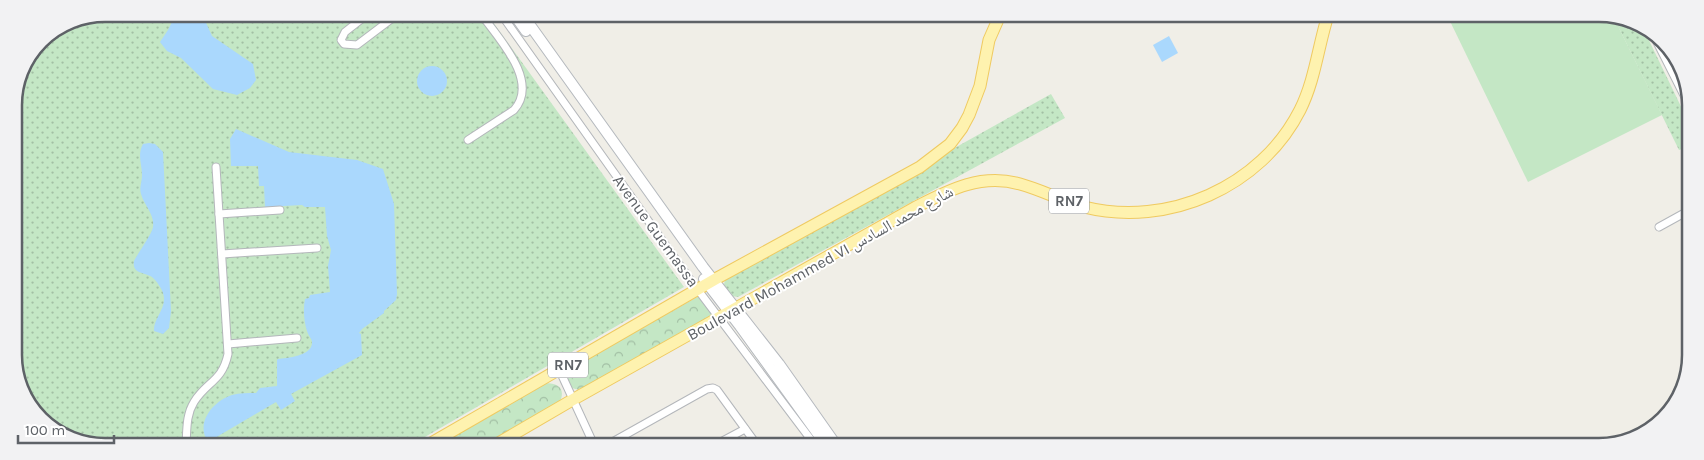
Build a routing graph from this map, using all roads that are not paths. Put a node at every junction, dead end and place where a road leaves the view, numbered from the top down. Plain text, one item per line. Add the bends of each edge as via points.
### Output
1 (358, 22) edge
2 (387, 22) edge
3 (487, 22) edge
4 (507, 22) edge
5 (520, 22) edge
6 (527, 22) edge
7 (997, 22) edge
8 (1326, 22) edge
9 (1667, 60) edge
10 (1677, 80) edge
11 (468, 140) dead end
12 (216, 167) dead end
13 (280, 210) dead end
14 (219, 214) junction
15 (1682, 214) edge
16 (1659, 226) dead end
17 (317, 248) dead end
18 (222, 254) junction
19 (706, 285) junction
20 (728, 313) junction
21 (297, 338) dead end
22 (228, 344) junction
23 (559, 369) junction
24 (574, 399) junction
25 (745, 429) junction
26 (186, 438) edge
27 (444, 438) edge
28 (507, 438) edge
29 (591, 438) edge
30 (620, 438) edge
31 (729, 438) edge
32 (751, 438) edge
33 (810, 438) edge
34 (820, 438) edge
35 (831, 438) edge

1 - 2 street via 343,34 342,43 357,45
3 - 11 street via 519,69 521,96 514,110
4 - 19 street, Avenue Guemassa
5 - 19 main road, Avenue Guemassa
6 - 19 main road, Avenue Guemassa
7 - 19 main road, RN7 via 989,40 976,100 950,144 920,166
8 - 20 main road, Boulevard Mohammed VI شارع محمد السادس / RN7 via 1312,81 1293,122 1271,152 1220,191 1171,208 1120,212 1085,207 1000,180 966,184 916,207
9 - 10 street
12 - 14 street
13 - 14 street
14 - 18 street
15 - 16 street
17 - 18 street
18 - 22 street
19 - 20 main road, Avenue Guemassa
19 - 20 street, Avenue Guemassa
19 - 23 main road, RN7
20 - 24 main road, Boulevard Mohammed VI شارع محمد السادس / RN7
20 - 33 street, Avenue Guemassa
20 - 34 main road, Avenue Guemassa
20 - 35 main road, Avenue Guemassa via 779,364
21 - 22 street
22 - 26 street via 222,372 200,394 190,410
23 - 24 street
23 - 27 main road, RN7
24 - 28 main road, Boulevard Mohammed VI شارع محمد السادس / RN7
24 - 29 street
25 - 30 street via 713,388
25 - 31 street
25 - 32 street

